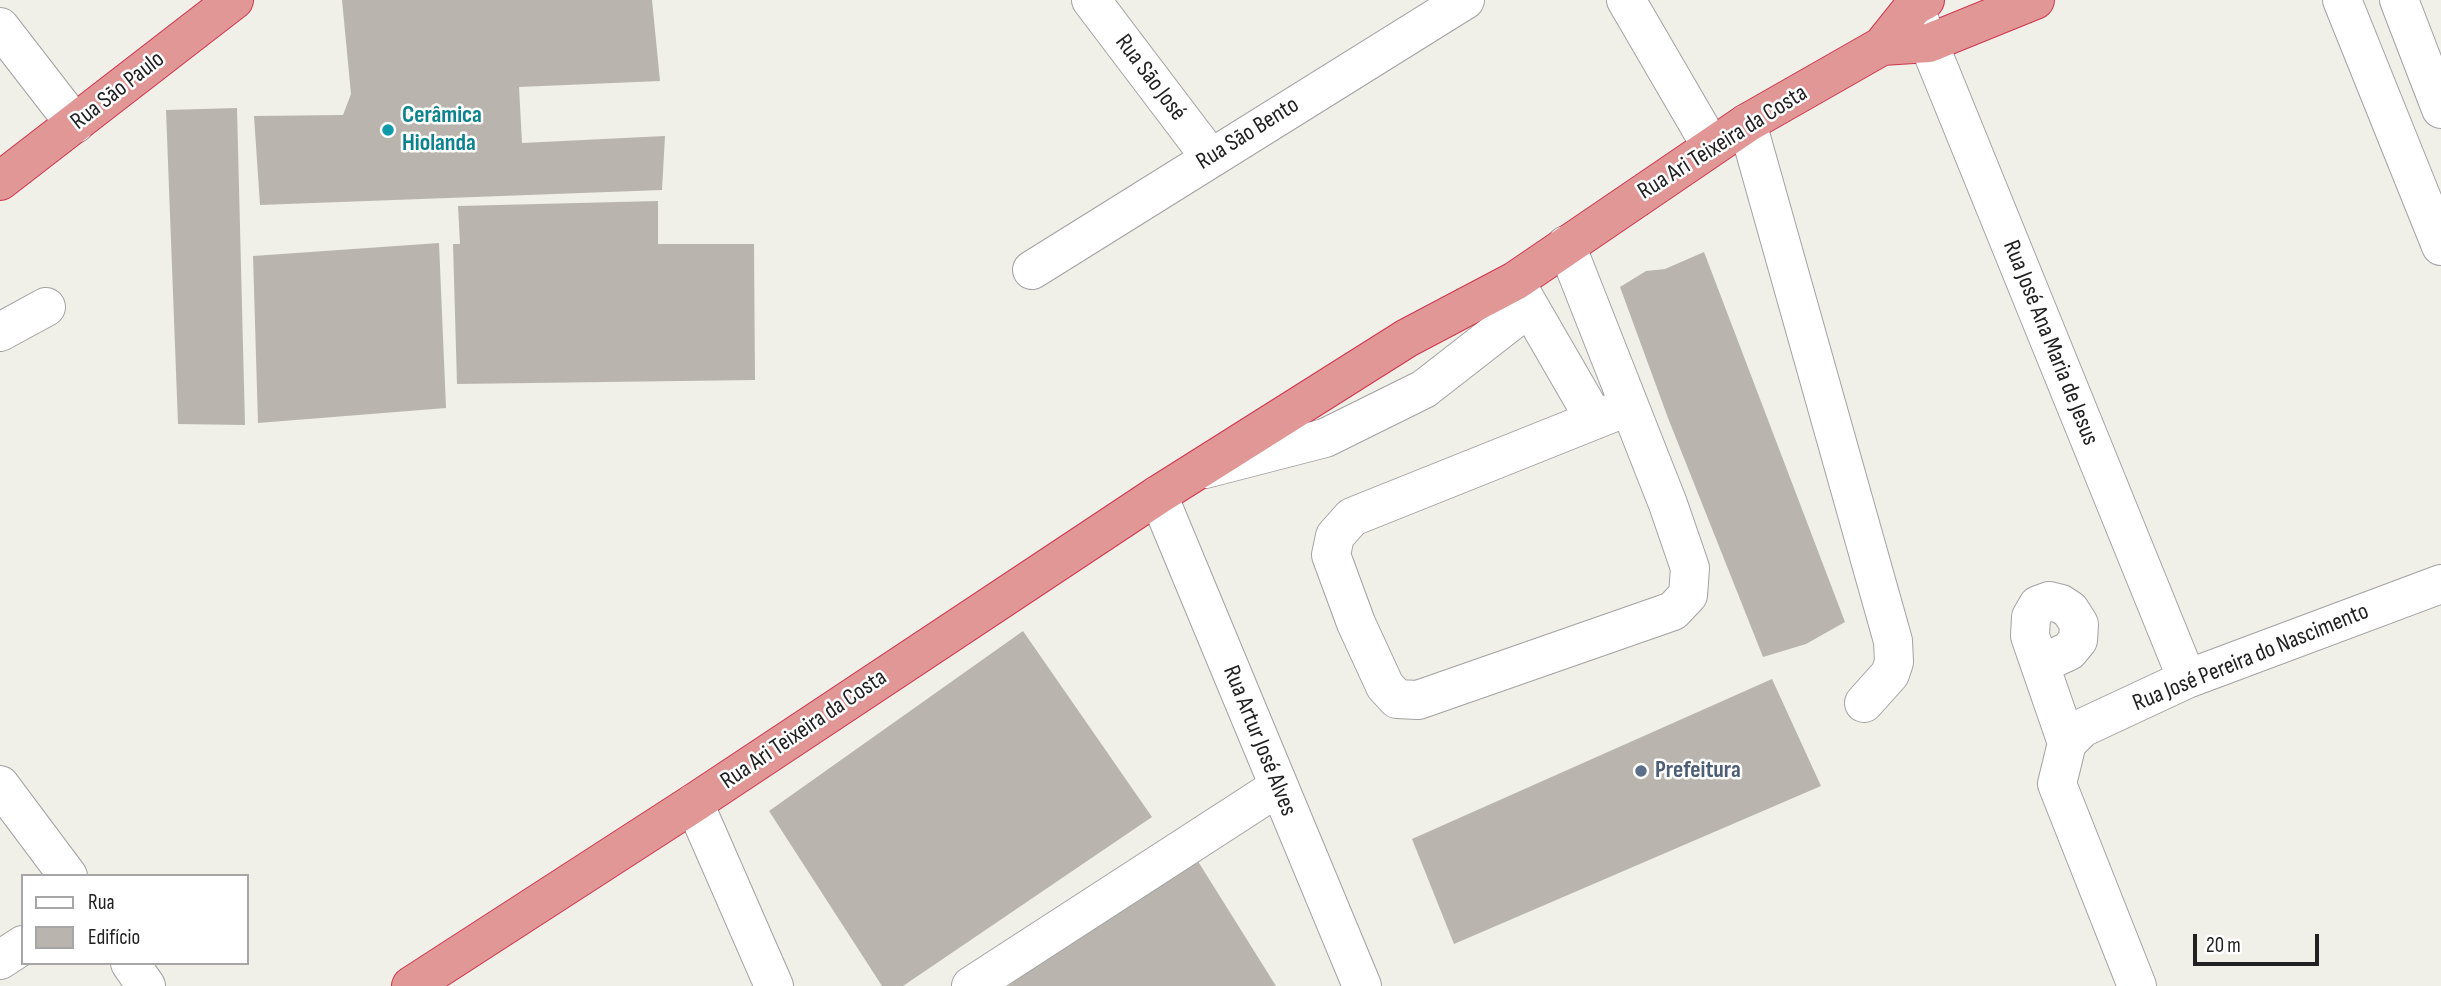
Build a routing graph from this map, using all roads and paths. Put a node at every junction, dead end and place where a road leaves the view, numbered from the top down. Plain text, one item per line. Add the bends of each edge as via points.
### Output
1 (234, 0) edge
2 (1091, 0) edge
3 (1465, 0) edge
4 (1626, 0) edge
5 (2035, 0) edge
6 (2342, 0) edge
7 (2399, 0) edge
8 (1920, 3) edge
9 (0, 27) edge
10 (1929, 43) junction
11 (1882, 46) junction
12 (2441, 109) edge
13 (1746, 123) junction
14 (75, 124) junction
15 (1711, 146) junction
16 (1210, 157) junction
17 (0, 181) edge
18 (1566, 246) junction
19 (2441, 246) edge
20 (1032, 270) dead end
21 (1521, 295) junction
22 (46, 307) dead end
23 (0, 332) edge
24 (1611, 413) junction
25 (1196, 471) junction
26 (1158, 495) junction
27 (2441, 584) edge
28 (2041, 664) dead end
29 (2187, 679) junction
30 (1864, 703) dead end
31 (2067, 743) junction
32 (0, 785) edge
33 (1278, 787) junction
34 (694, 803) junction
35 (67, 874) edge
36 (21, 946) edge
37 (0, 960) edge
38 (131, 965) edge
39 (146, 986) edge
40 (411, 986) edge
41 (774, 986) edge
42 (971, 986) edge
43 (1362, 986) edge
44 (2137, 986) edge

1 - 14 highway, Rua São Paulo
2 - 16 street, Rua São José
3 - 16 street, Rua São Bento
4 - 15 street
5 - 10 highway
6 - 19 street
7 - 12 street
8 - 10 street, Rua José Ana Maria de Jesus
8 - 11 highway, Rua Ari Teixeira da Costa
9 - 14 street
10 - 11 highway
10 - 29 street, Rua José Ana Maria de Jesus
11 - 13 highway, Rua Ari Teixeira da Costa
13 - 15 highway, Rua Ari Teixeira da Costa
13 - 30 street via 1893,641 1890,674
14 - 17 highway, Rua São Paulo
15 - 18 highway, Rua Ari Teixeira da Costa
16 - 20 street, Rua São Bento
18 - 21 highway, Rua Ari Teixeira da Costa
18 - 24 street
21 - 24 street
21 - 25 highway, Rua Ari Teixeira da Costa via 1407,338
21 - 25 street, Rua Ari Teixeira da Costa via 1424,389 1325,438
22 - 23 street
24 - 24 street via 1352,517 1335,536 1331,555 1356,623 1385,686 1398,699 1418,700 1673,611 1688,595 1690,568 1668,504
25 - 26 highway, Rua Ari Teixeira da Costa
26 - 33 street, Rua Artur José Alves
26 - 34 highway, Rua Ari Teixeira da Costa
27 - 29 street, Rua José Pereira do Nascimento
28 - 31 street
29 - 31 street, Rua José Pereira do Nascimento via 2082,728
31 - 44 street via 2057,784
32 - 35 street
33 - 42 street
33 - 43 street, Rua Artur José Alves
34 - 40 highway, Rua Ari Teixeira da Costa
34 - 41 street
36 - 37 street
38 - 39 street

